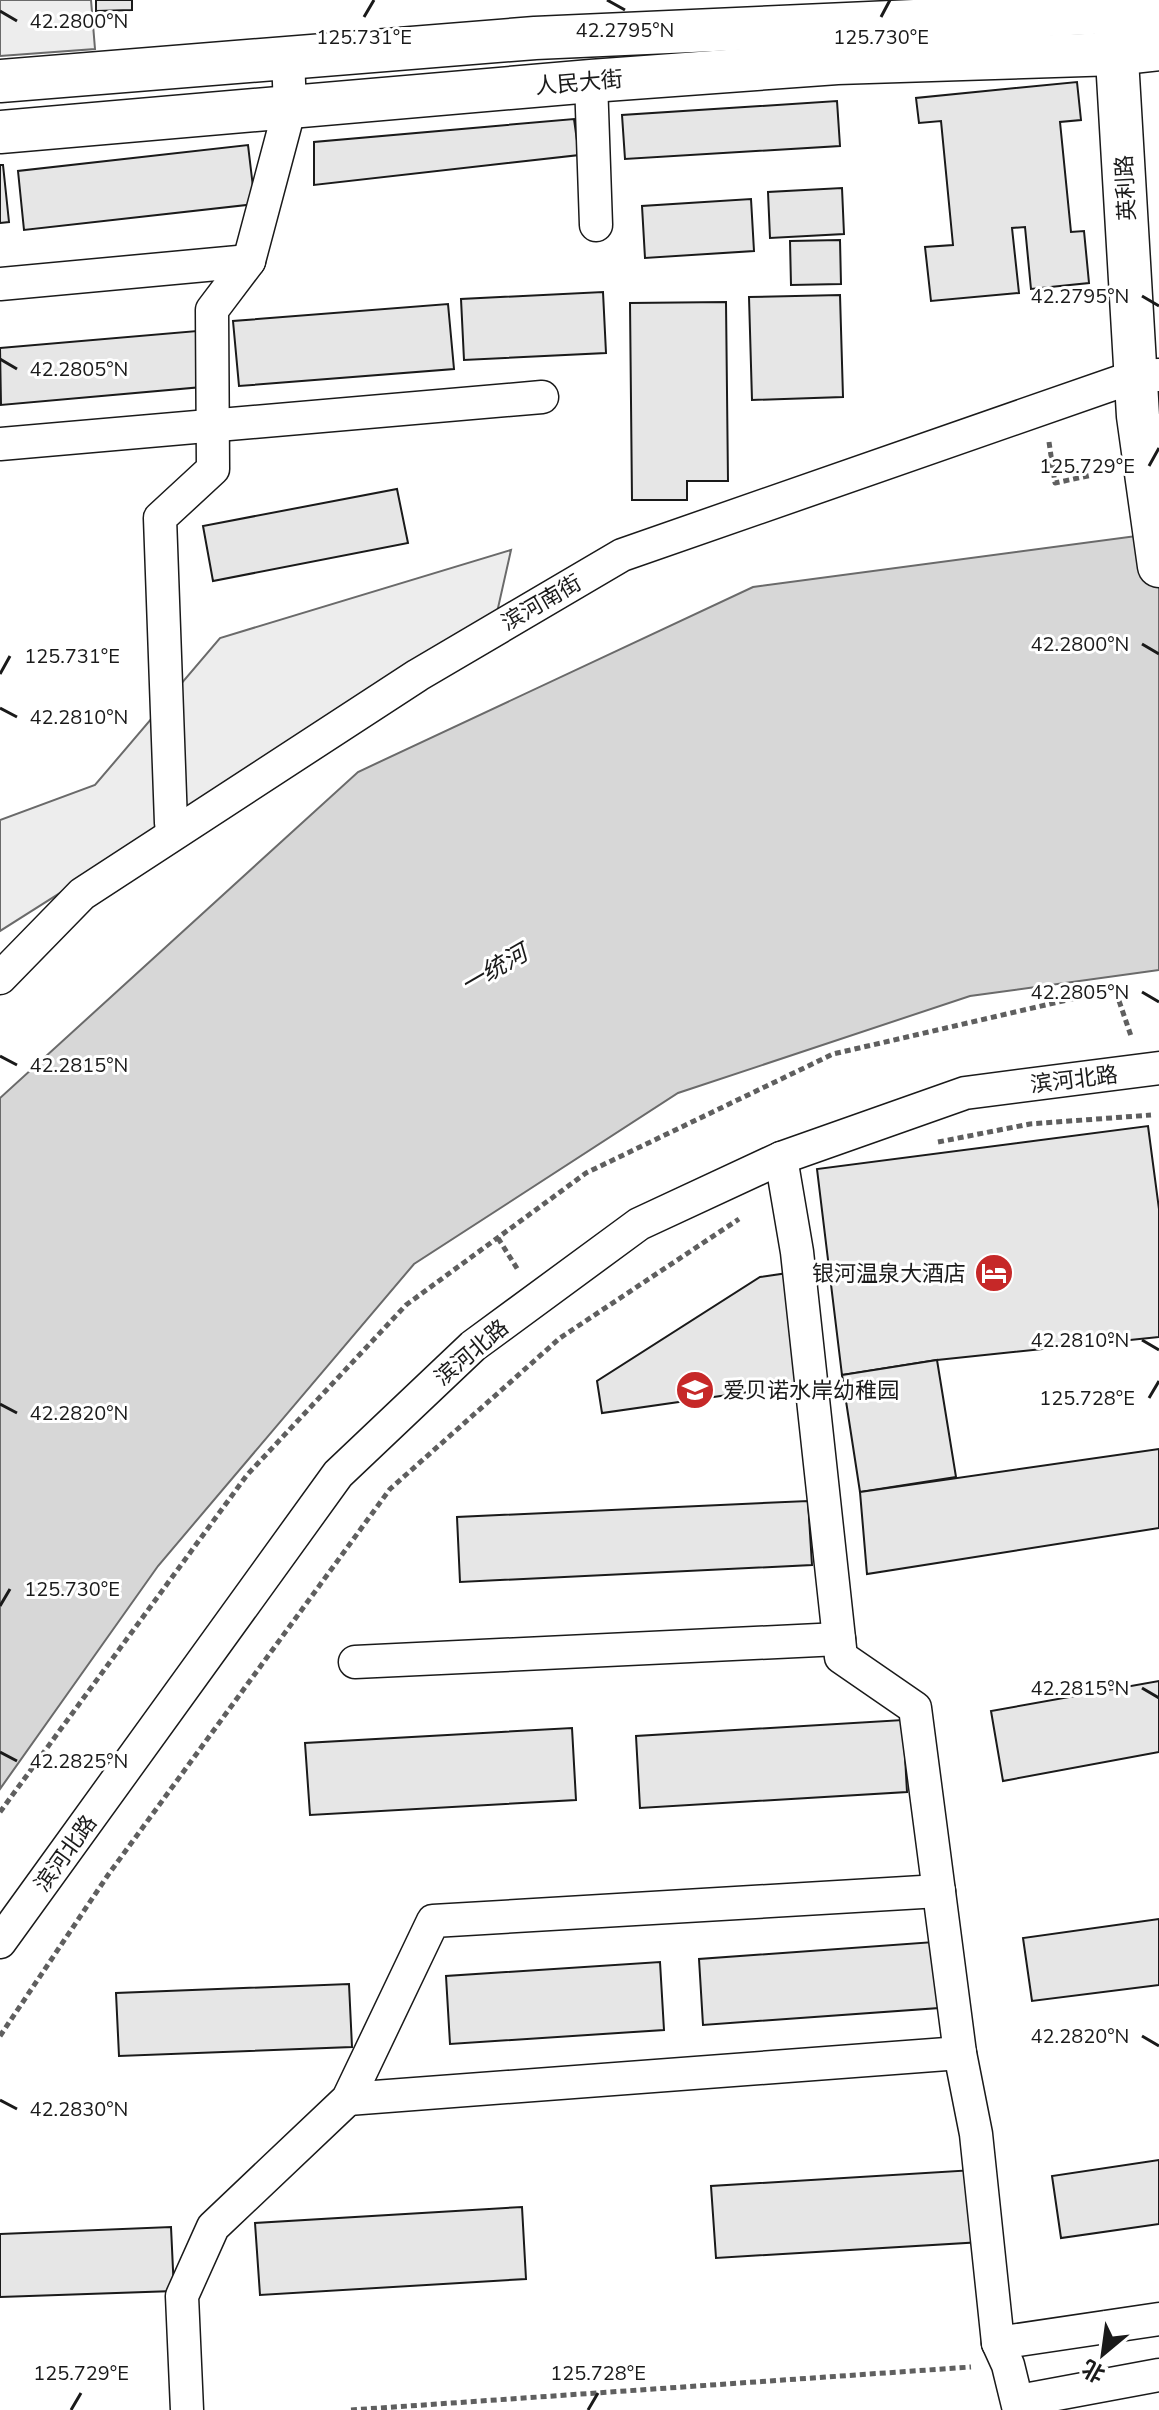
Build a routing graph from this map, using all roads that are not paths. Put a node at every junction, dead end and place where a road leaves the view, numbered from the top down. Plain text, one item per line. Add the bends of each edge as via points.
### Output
1 (1114, 6) edge
2 (1159, 10) edge
3 (1159, 49) edge
4 (1116, 54) junction
5 (288, 58) junction
6 (0, 81) edge
7 (591, 81) junction
8 (290, 107) junction
9 (0, 132) edge
10 (596, 225) dead end
11 (249, 261) junction
12 (0, 284) edge
13 (1144, 389) edge
14 (542, 397) dead end
15 (213, 427) junction
16 (0, 444) edge
17 (1159, 566) edge
18 (171, 823) dead end
19 (0, 978) edge
20 (1159, 1068) edge
21 (784, 1172) junction
22 (839, 1639) junction
23 (355, 1662) dead end
24 (939, 1891) junction
25 (0, 1942) edge
26 (960, 2053) junction
27 (348, 2099) junction
28 (1159, 2319) edge
29 (1003, 2354) junction
30 (1159, 2375) edge
31 (1019, 2406) edge
32 (187, 2410) edge

1 - 2 street, 人民大街
1 - 4 street, 英利路
1 - 5 street, 人民大街 via 1078,12 535,38
3 - 4 street, 人民大街
4 - 7 street, 人民大街 via 837,63
4 - 13 street, 英利路
5 - 6 street, 人民大街
5 - 8 street
7 - 8 street, 人民大街
7 - 10 street
8 - 9 street, 人民大街
8 - 11 street
11 - 12 street
11 - 15 street via 212,310
13 - 17 street, 英利路
13 - 19 street, 滨河南街 via 622,555 418,675 82,894
14 - 15 street
15 - 16 street
15 - 18 street via 213,469 160,518
20 - 21 street, 滨河北路 via 965,1093
21 - 22 street
21 - 25 street, 滨河北路 via 639,1224 473,1346 338,1474
22 - 23 street
22 - 24 street via 841,1657 915,1708
24 - 26 street
24 - 27 street via 433,1921
26 - 27 street
26 - 29 street via 976,2134
27 - 32 street via 213,2227 182,2296
28 - 29 street
29 - 31 street
30 - 31 street

